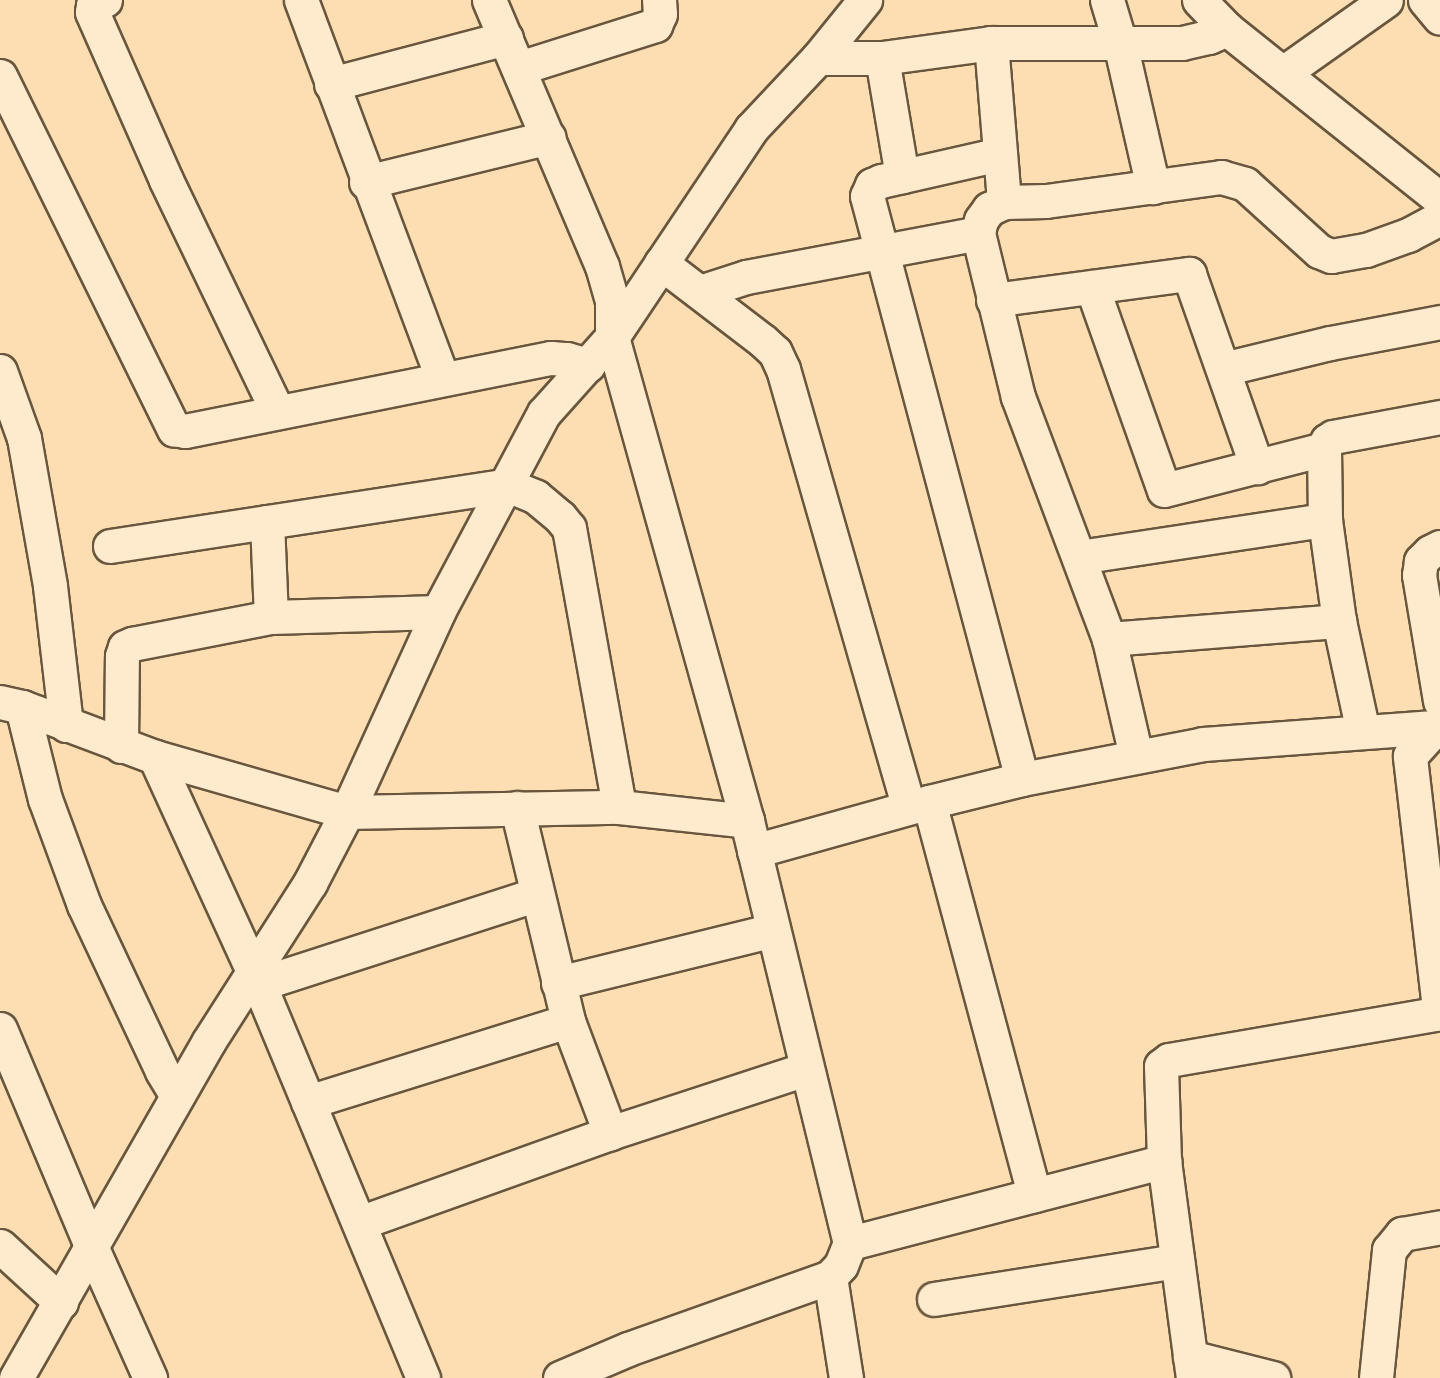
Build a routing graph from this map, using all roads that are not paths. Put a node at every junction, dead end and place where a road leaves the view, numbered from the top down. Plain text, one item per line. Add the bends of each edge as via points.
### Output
1 (105, 0) edge
2 (301, 0) edge
3 (489, 0) edge
4 (659, 0) edge
5 (865, 0) edge
6 (1107, 0) edge
7 (1386, 0) edge
8 (1425, 0) edge
9 (1204, 2) edge
10 (1440, 18) edge
11 (1227, 29) junction
12 (506, 38) junction
13 (991, 43) junction
14 (1120, 43) junction
15 (818, 58) junction
16 (882, 58) junction
17 (519, 68) junction
18 (1283, 74) junction
19 (0, 76) edge
20 (331, 84) junction
21 (549, 137) junction
22 (1000, 154) junction
23 (902, 176) junction
24 (366, 182) junction
25 (1153, 186) junction
26 (1440, 199) edge
27 (1004, 202) junction
28 (1440, 218) edge
29 (978, 232) junction
30 (881, 252) junction
31 (661, 263) junction
32 (1092, 287) junction
33 (700, 292) junction
34 (993, 300) junction
35 (1440, 322) edge
36 (612, 337) junction
37 (588, 365) junction
38 (1222, 369) junction
39 (0, 371) edge
40 (442, 378) junction
41 (277, 411) junction
42 (1440, 417) edge
43 (1324, 449) junction
44 (1257, 467) junction
45 (507, 485) junction
46 (1325, 520) junction
47 (267, 522) junction
48 (110, 546) dead end
49 (1440, 547) edge
50 (1079, 557) junction
51 (438, 612) junction
52 (271, 617) junction
53 (1339, 621) junction
54 (1109, 639) junction
55 (1435, 642) edge
56 (11, 704) edge
57 (1439, 717) edge
58 (66, 724) junction
59 (1363, 732) junction
60 (121, 746) junction
61 (1136, 756) junction
62 (155, 757) junction
63 (1022, 779) junction
64 (1426, 783) edge
65 (919, 805) junction
66 (619, 807) junction
67 (517, 808) junction
68 (347, 812) junction
69 (751, 836) junction
70 (537, 894) junction
71 (773, 930) junction
72 (256, 978) junction
73 (558, 983) junction
74 (1439, 991) edge
75 (568, 1021) junction
76 (0, 1029) edge
77 (806, 1069) junction
78 (177, 1096) junction
79 (308, 1102) junction
80 (610, 1133) junction
81 (1164, 1161) junction
82 (1034, 1195) junction
83 (359, 1223) junction
84 (1440, 1227) edge
85 (850, 1243) junction
86 (0, 1246) edge
87 (90, 1246) junction
88 (1178, 1261) junction
89 (830, 1277) junction
90 (934, 1299) dead end
91 (62, 1302) junction
92 (1191, 1368) edge
93 (19, 1376) edge
94 (150, 1378) edge
95 (423, 1378) edge
96 (560, 1378) edge
97 (846, 1378) edge
98 (1273, 1378) edge
99 (1376, 1378) edge

1 - 41 street via 93,5 92,12 166,180
2 - 20 street
3 - 12 street
4 - 17 street via 660,14 655,25
5 - 15 street
6 - 14 street
7 - 18 street
8 - 10 street
9 - 11 street
11 - 14 street via 1182,43
11 - 18 street
12 - 17 street
12 - 20 street
13 - 14 street
13 - 16 street
13 - 22 street
14 - 25 street
15 - 16 street
15 - 31 street via 751,129
16 - 23 street
17 - 21 street
18 - 26 street
19 - 41 street via 174,429 185,431
20 - 24 street
21 - 24 street
21 - 36 street via 602,266 612,302
22 - 23 street
22 - 27 street
23 - 30 street via 872,185 867,196
24 - 40 street
25 - 27 street via 1046,201
25 - 28 street via 1221,177 1236,180 1319,251 1331,256 1408,236
27 - 29 street via 989,208
29 - 30 street
29 - 34 street
30 - 33 street via 746,277
30 - 63 street
31 - 33 street
31 - 36 street
32 - 34 street
32 - 38 street via 1188,274
32 - 44 street via 1162,488 1168,491
33 - 65 street via 775,352 783,369
34 - 50 street via 1018,397
35 - 38 street
36 - 37 street
36 - 69 street
37 - 40 street via 551,358
37 - 45 street via 544,414
38 - 44 street
39 - 58 street via 24,438 50,586
40 - 41 street
42 - 43 street via 1333,437
43 - 44 street
43 - 46 street
45 - 47 street
45 - 51 street
45 - 66 street via 536,497 569,528
46 - 50 street
46 - 53 street
47 - 48 street
47 - 52 street
49 - 55 street via 1421,561 1419,575
50 - 54 street
51 - 52 street
51 - 68 street
52 - 60 street via 125,647
53 - 54 street
53 - 59 street
54 - 61 street
55 - 57 street
56 - 58 street
56 - 78 street via 84,905
57 - 59 street
57 - 64 street via 1410,756
58 - 60 street
59 - 61 street via 1203,744
60 - 62 street
61 - 63 street
62 - 68 street
62 - 72 street
63 - 65 street
64 - 74 street
65 - 69 street
65 - 82 street
66 - 67 street
66 - 69 street
67 - 68 street
67 - 70 street
68 - 72 street
69 - 71 street
70 - 72 street
70 - 73 street
71 - 73 street
71 - 77 street
72 - 78 street
72 - 79 street
73 - 75 street
74 - 81 street via 1439,1008 1426,1017 1169,1060 1161,1066 1160,1076
75 - 79 street
75 - 80 street
76 - 87 street
77 - 80 street
77 - 85 street
78 - 87 street
79 - 83 street
80 - 83 street
81 - 82 street
81 - 88 street
82 - 85 street
83 - 95 street
84 - 99 street via 1402,1234 1389,1250
85 - 89 street via 841,1265
86 - 91 street
87 - 91 street
87 - 94 street
88 - 90 street
88 - 92 street
89 - 96 street via 628,1349
89 - 97 street
91 - 93 street
92 - 98 street

